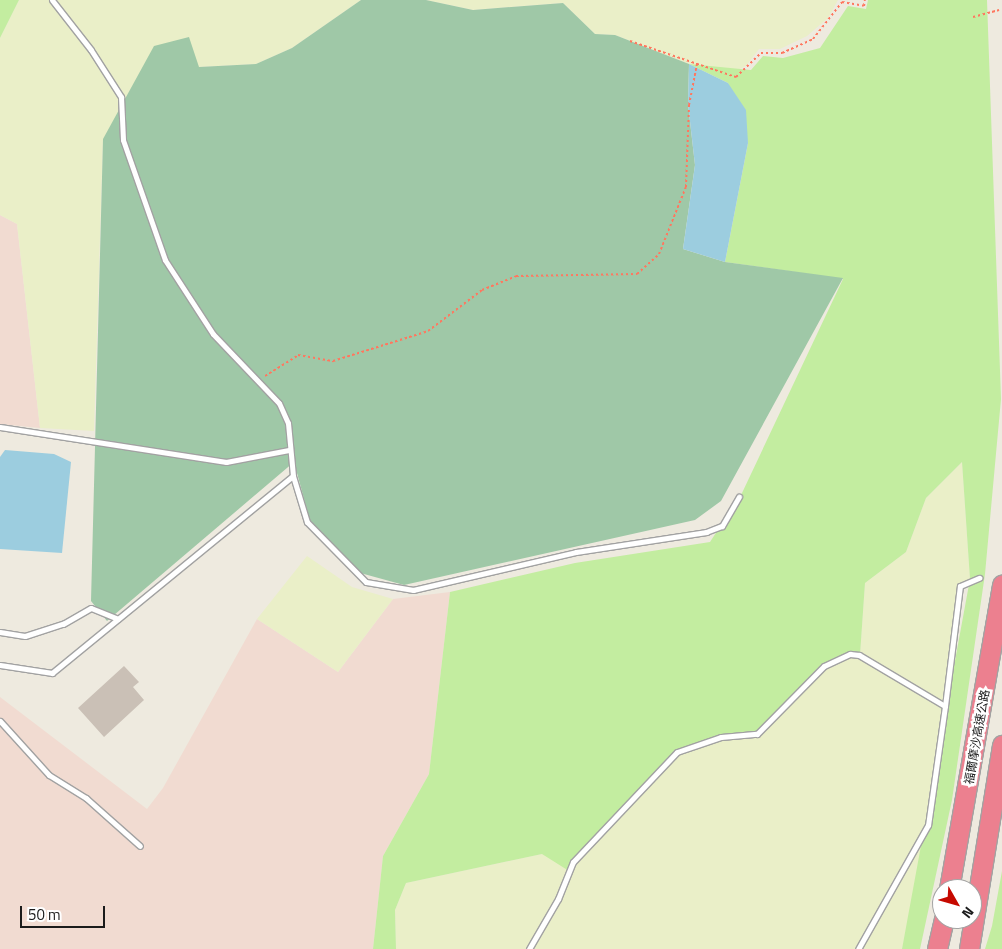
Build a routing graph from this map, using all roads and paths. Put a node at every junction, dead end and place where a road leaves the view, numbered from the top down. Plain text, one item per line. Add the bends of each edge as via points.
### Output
1 (52, 0) edge
2 (865, 0) edge
3 (999, 10) dead end
4 (973, 17) dead end
5 (630, 41) dead end
6 (697, 64) junction
7 (256, 382) junction
8 (0, 427) edge
9 (290, 450) junction
10 (293, 476) junction
11 (739, 496) dead end
12 (979, 578) dead end
13 (1002, 585) edge
14 (118, 619) junction
15 (0, 632) edge
16 (0, 665) edge
17 (945, 706) junction
18 (0, 721) edge
19 (1002, 745) edge
20 (140, 846) dead end
21 (951, 879) edge
22 (942, 929) edge
23 (529, 949) edge
24 (858, 949) edge
25 (937, 949) edge
26 (969, 949) edge

1 - 7 lane via 120,97 124,140 165,260 213,334
2 - 6 path via 864,6 842,2 813,39 782,53 761,53 736,77
3 - 4 path
5 - 6 path
6 - 7 path via 689,105 686,187 659,254 637,274 516,276 482,290 428,331 333,361 298,355
7 - 9 lane via 279,403 288,423
8 - 9 lane via 226,462
9 - 10 lane
10 - 11 lane via 308,522 336,556 366,582 393,590 413,590 576,552 706,532 722,526
10 - 14 lane
12 - 17 lane via 960,586
13 - 21 highway, 福爾摩沙高速公路
14 - 15 lane via 91,608 64,624 25,636
14 - 16 lane via 52,673
17 - 23 lane via 859,655 838,657 824,666 757,734 721,737 677,752 573,862 558,899
17 - 24 lane via 928,825
18 - 20 lane via 49,776 86,798
19 - 26 highway
22 - 25 highway

